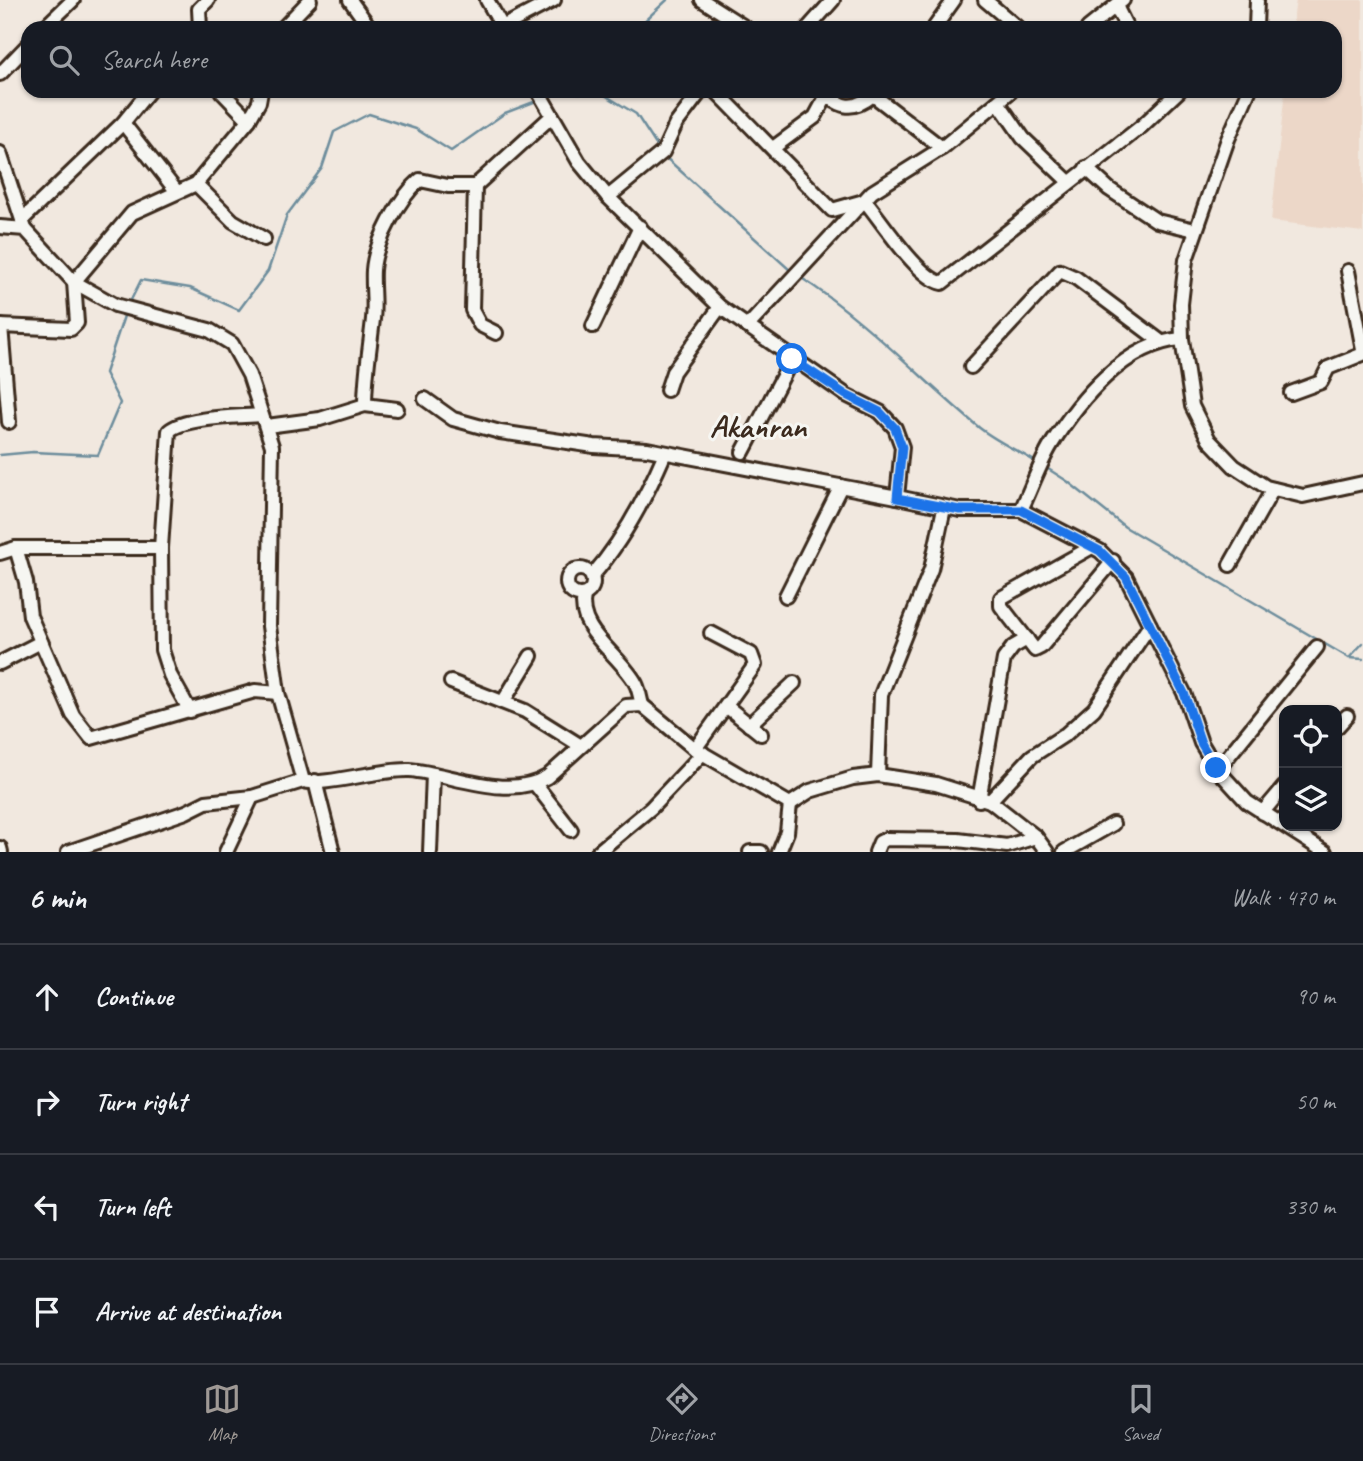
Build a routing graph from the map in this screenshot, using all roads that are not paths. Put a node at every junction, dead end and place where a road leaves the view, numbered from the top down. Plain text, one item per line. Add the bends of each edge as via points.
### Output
1 (73, 0) edge
2 (208, 0) edge
3 (310, 0) edge
4 (350, 0) edge
5 (487, 0) edge
6 (554, 0) edge
7 (702, 0) edge
8 (833, 0) edge
9 (954, 0) edge
10 (985, 0) edge
11 (1257, 0) edge
12 (1119, 3) edge
13 (51, 21) edge
14 (200, 21) edge
15 (290, 21) edge
16 (365, 21) edge
17 (499, 21) edge
18 (514, 21) edge
19 (735, 21) edge
20 (814, 21) edge
21 (939, 21) edge
22 (1010, 21) edge
23 (1097, 21) edge
24 (1125, 21) edge
25 (1256, 21) edge
26 (21, 52) edge
27 (0, 74) edge
28 (143, 98) edge
29 (228, 98) edge
30 (260, 98) edge
31 (696, 98) edge
32 (723, 98) edge
33 (822, 98) edge
34 (832, 98) edge
35 (869, 98) edge
36 (881, 98) edge
37 (1003, 98) edge
38 (1171, 98) edge
39 (1246, 98) edge
40 (543, 101) edge
41 (998, 102) junction
42 (249, 120) junction
43 (123, 123) junction
44 (774, 148) junction
45 (942, 148) junction
46 (0, 153) edge
47 (1086, 168) junction
48 (1069, 182) junction
49 (196, 184) junction
50 (475, 186) junction
51 (177, 192) junction
52 (608, 197) junction
53 (865, 201) junction
54 (23, 225) junction
55 (0, 227) edge
56 (640, 228) junction
57 (1195, 230) junction
58 (264, 239) dead end
59 (1348, 271) dead end
60 (74, 282) junction
61 (720, 307) junction
62 (1, 326) edge
63 (593, 326) dead end
64 (747, 327) junction
65 (496, 333) dead end
66 (1182, 339) junction
67 (1160, 341) junction
68 (1363, 352) edge
69 (792, 359) junction
70 (971, 367) dead end
71 (667, 390) dead end
72 (1291, 393) dead end
73 (425, 399) dead end
74 (365, 405) junction
75 (397, 409) dead end
76 (263, 421) junction
77 (9, 422) dead end
78 (743, 452) dead end
79 (665, 453) junction
80 (1363, 483) edge
81 (841, 486) junction
82 (1273, 489) junction
83 (897, 498) junction
84 (944, 508) junction
85 (1021, 510) junction
86 (1092, 547) junction
87 (16, 548) junction
88 (161, 548) junction
89 (0, 553) edge
90 (1113, 561) junction
91 (1230, 565) dead end
92 (592, 576) junction
93 (584, 594) junction
94 (786, 596) dead end
95 (1150, 625) junction
96 (711, 633) dead end
97 (1027, 639) junction
98 (41, 642) junction
99 (1317, 647) dead end
100 (531, 656) dead end
101 (0, 663) edge
102 (451, 682) dead end
103 (794, 683) dead end
104 (278, 693) junction
105 (503, 702) junction
106 (642, 705) junction
107 (726, 706) junction
108 (190, 712) junction
109 (1347, 716) dead end
110 (1342, 722) edge
111 (749, 724) junction
112 (761, 734) dead end
113 (581, 746) junction
114 (699, 751) junction
115 (1218, 769) junction
116 (433, 775) junction
117 (878, 775) junction
118 (309, 781) junction
119 (535, 784) junction
120 (1279, 793) edge
121 (252, 797) junction
122 (985, 801) junction
123 (790, 804) junction
124 (1262, 813) junction
125 (1113, 824) dead end
126 (571, 830) dead end
127 (1036, 837) junction
128 (983, 847) edge
129 (76, 851) edge
130 (226, 852) edge
131 (333, 852) edge
132 (430, 852) edge
133 (598, 852) edge
134 (750, 852) edge
135 (761, 852) edge
136 (779, 852) edge
137 (877, 852) edge
138 (1046, 852) edge
139 (1064, 852) edge
140 (1325, 852) edge

1 - 13 street
2 - 14 street via 199,9
3 - 15 street
4 - 16 street
5 - 17 street
6 - 18 street
7 - 19 street
8 - 20 street
9 - 21 street
10 - 22 street
11 - 25 street
12 - 23 street
12 - 24 street
26 - 27 street
28 - 43 street
29 - 42 street
30 - 42 street
31 - 52 street via 663,152
32 - 44 street
33 - 44 street via 816,117
34 - 35 street via 847,107 858,107
36 - 45 street
37 - 41 street
38 - 47 street
39 - 57 street
40 - 50 street
40 - 52 street via 579,162
41 - 45 street
41 - 48 street via 1023,138
42 - 49 street
43 - 51 street
43 - 54 street
44 - 53 street via 832,210
45 - 53 street
46 - 54 street
47 - 48 street
47 - 57 street via 1157,221
48 - 53 street via 942,284 915,264
49 - 51 street
49 - 58 street via 233,221
50 - 65 street via 472,310 480,324
50 - 74 street via 420,180 406,192 390,222 373,267 374,317 365,368
51 - 60 street via 132,213
52 - 56 street
53 - 64 street
54 - 55 street
54 - 60 street
56 - 61 street
56 - 63 street
57 - 66 street via 1186,260
59 - 68 street
60 - 62 street via 77,323 71,329
60 - 76 street via 127,309 209,330 232,344 249,375
61 - 64 street
61 - 71 street via 673,372
62 - 77 street
64 - 69 street
66 - 67 street
66 - 82 street via 1192,406 1209,440 1234,466
67 - 70 street via 1060,271
67 - 85 street via 1120,365 1090,395 1050,446
68 - 72 street via 1328,368 1321,382
69 - 78 street
69 - 83 street via 880,412 895,428 902,447
73 - 79 street via 453,419 500,432
74 - 75 street
74 - 76 street via 320,419
76 - 88 street via 188,422 169,431
76 - 104 street via 273,466 269,626
79 - 81 street
79 - 92 street via 638,507
80 - 82 street via 1303,496
81 - 83 street
81 - 94 street
82 - 91 street
83 - 84 street
84 - 85 street
84 - 117 street via 932,569 881,695
85 - 86 street
86 - 90 street
86 - 97 street via 1001,598 1001,606
87 - 88 street
87 - 89 street
87 - 98 street via 30,616
88 - 108 street via 162,650
90 - 95 street
90 - 97 street via 1041,647 1035,650
92 - 93 street via 593,584
92 - 93 street via 580,569 568,577 570,591
93 - 106 street via 581,606 590,626 636,685
95 - 115 street via 1184,693 1201,743
95 - 122 street via 1094,709 1032,756
96 - 107 street via 755,660
97 - 122 street via 1013,647 1004,660
98 - 101 street
98 - 108 street via 73,715 91,738
99 - 115 street
100 - 105 street
102 - 105 street
103 - 111 street
104 - 108 street via 255,691
104 - 118 street
105 - 113 street
106 - 113 street via 626,706
106 - 114 street
107 - 111 street
107 - 114 street
109 - 110 street
111 - 112 street
113 - 119 street
114 - 123 street
114 - 133 street via 651,808
115 - 124 street
116 - 118 street via 408,770
116 - 119 street via 501,786
116 - 132 street
117 - 122 street via 936,783
117 - 123 street via 831,785
118 - 121 street
118 - 131 street
119 - 126 street
120 - 124 street
121 - 129 street via 206,802
121 - 130 street
122 - 127 street
123 - 136 street
124 - 140 street
125 - 139 street
127 - 128 street
127 - 138 street
128 - 137 street via 886,839
134 - 135 street

